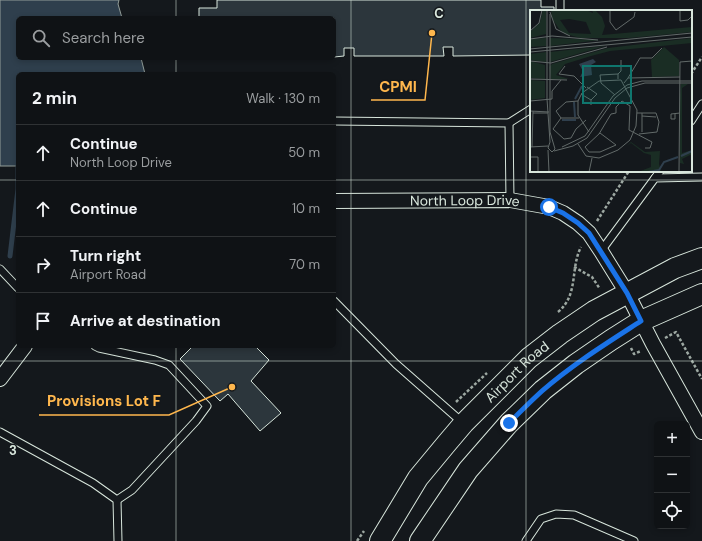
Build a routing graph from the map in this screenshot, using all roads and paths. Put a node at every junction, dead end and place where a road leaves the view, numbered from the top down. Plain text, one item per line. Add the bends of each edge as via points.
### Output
1 (702, 57) edge
2 (692, 72) edge
3 (702, 104) edge
4 (530, 111) edge
5 (692, 119) edge
6 (336, 121) edge
7 (509, 123) junction
8 (628, 172) edge
9 (659, 172) edge
10 (702, 177) edge
11 (655, 178) junction
12 (510, 200) junction
13 (336, 201) edge
14 (594, 225) dead end
15 (581, 246) dead end
16 (601, 251) junction
17 (702, 258) edge
18 (574, 267) junction
19 (0, 269) edge
20 (16, 286) edge
21 (600, 288) dead end
22 (627, 293) junction
23 (702, 294) edge
24 (336, 303) edge
25 (556, 314) dead end
26 (641, 321) junction
27 (661, 340) dead end
28 (630, 346) dead end
29 (23, 348) edge
30 (99, 348) edge
31 (642, 350) dead end
32 (488, 371) dead end
33 (0, 379) edge
34 (702, 379) edge
35 (454, 404) dead end
36 (464, 423) junction
37 (0, 432) edge
38 (702, 432) edge
39 (118, 500) junction
40 (118, 541) edge
41 (380, 541) edge
42 (420, 541) edge
43 (526, 541) edge
44 (634, 541) edge

1 - 2 path
3 - 5 lane
4 - 7 lane
6 - 7 lane
7 - 12 lane
8 - 14 path
9 - 11 lane
10 - 11 lane
11 - 16 lane
12 - 13 street, North Loop Drive
12 - 16 street, North Loop Drive via 549,207 563,213 589,233
15 - 18 path
16 - 22 street, North Loop Drive
17 - 22 main road, Airport Road via 675,268
18 - 21 path via 592,277
18 - 25 path via 572,290 567,302
19 - 20 lane
22 - 26 street, North Loop Drive
22 - 36 main road, Airport Road via 594,311 529,358
23 - 26 main road
24 - 36 lane via 396,364
26 - 38 street, North Loop Drive
26 - 42 main road via 576,364 543,390 509,423 468,470
27 - 34 path via 676,332
28 - 31 path via 634,354
29 - 33 street
30 - 39 lane via 169,364 207,406 132,490
32 - 35 path
36 - 41 main road, Airport Road via 418,478
37 - 39 lane via 93,483
39 - 40 lane
43 - 44 lane via 541,519 556,514 574,515

